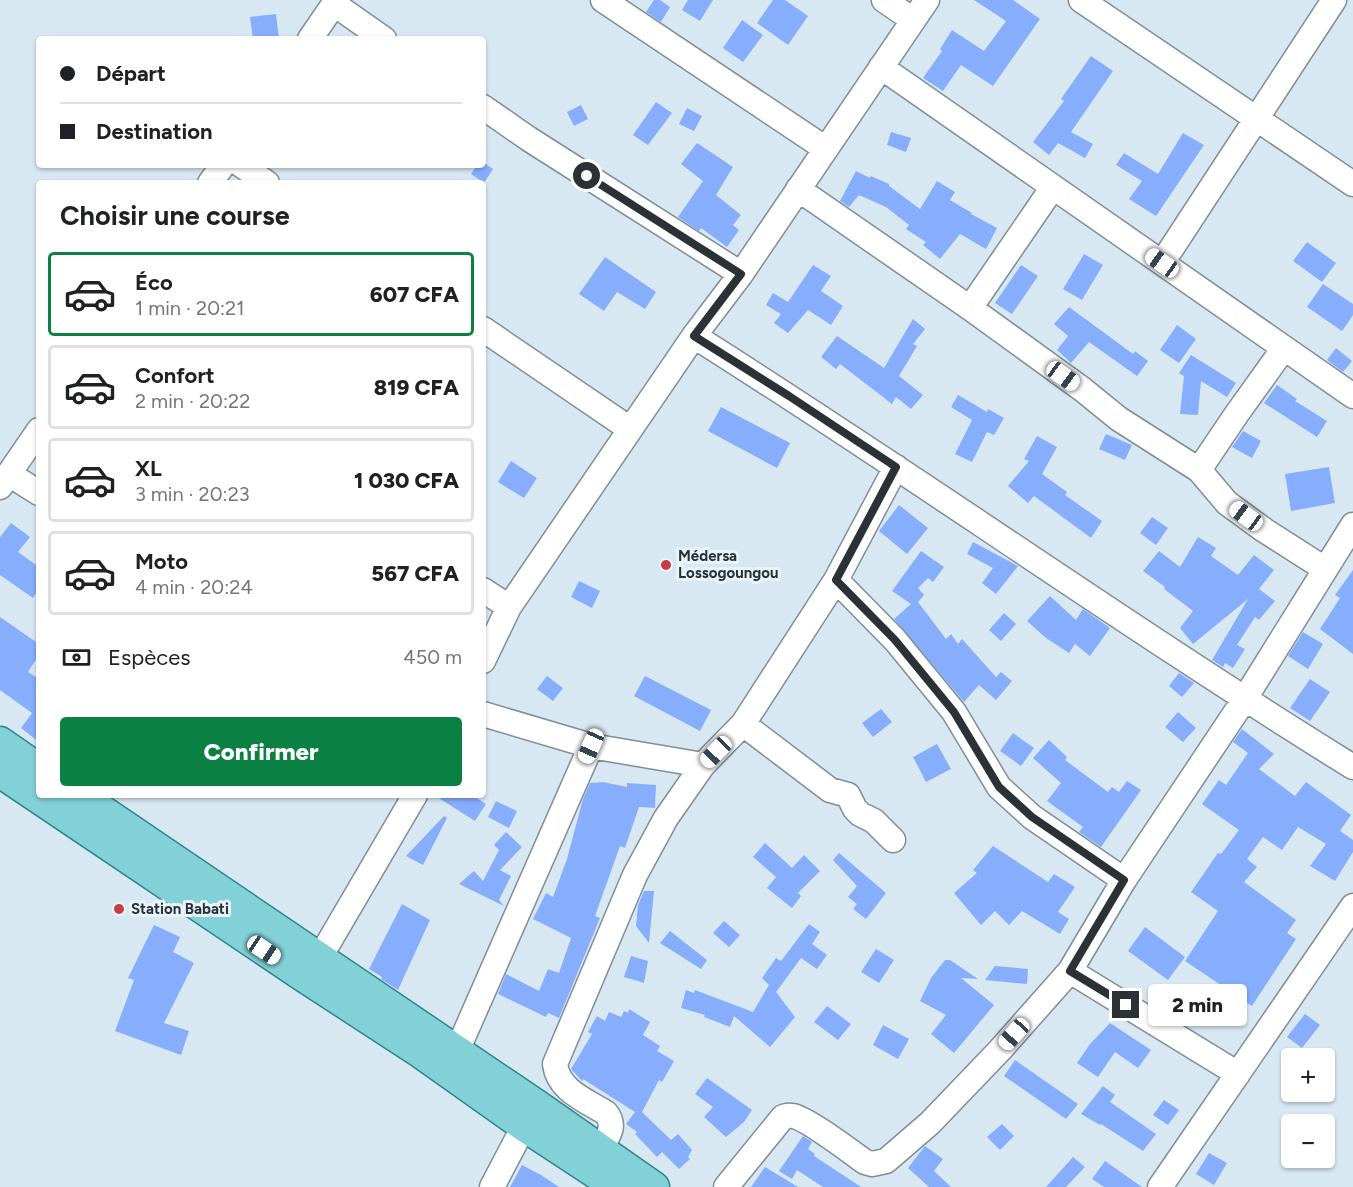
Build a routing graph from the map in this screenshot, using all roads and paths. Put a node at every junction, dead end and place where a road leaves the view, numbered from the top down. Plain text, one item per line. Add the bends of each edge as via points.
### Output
1 (603, 0) edge
2 (884, 0) edge
3 (1081, 0) edge
4 (1334, 0) edge
5 (332, 2) edge
6 (920, 10) edge
7 (312, 36) edge
8 (380, 36) edge
9 (881, 67) junction
10 (486, 109) edge
11 (1256, 118) junction
12 (826, 149) junction
13 (245, 168) edge
14 (263, 180) edge
15 (1353, 184) edge
16 (1053, 187) junction
17 (798, 189) junction
18 (1162, 263) junction
19 (741, 274) junction
20 (970, 308) junction
21 (486, 331) edge
22 (694, 336) junction
23 (1284, 348) junction
24 (1353, 396) edge
25 (630, 429) junction
26 (36, 434) edge
27 (896, 467) junction
28 (1199, 470) junction
29 (4, 480) edge
30 (36, 492) edge
31 (1353, 525) edge
32 (1325, 569) junction
33 (836, 580) junction
34 (486, 592) edge
35 (509, 607) junction
36 (486, 656) edge
37 (1244, 700) junction
38 (486, 715) edge
39 (743, 724) junction
40 (591, 746) junction
41 (2, 754) edge
42 (703, 765) junction
43 (1353, 767) edge
44 (36, 768) edge
45 (36, 777) edge
46 (66, 798) edge
47 (85, 798) edge
48 (413, 798) edge
49 (893, 840) dead end
50 (1124, 880) junction
51 (1353, 906) edge
52 (311, 967) junction
53 (1070, 971) junction
54 (447, 1058) junction
55 (1238, 1074) junction
56 (524, 1126) junction
57 (600, 1149) junction
58 (492, 1187) edge
59 (617, 1187) edge
60 (654, 1187) edge
61 (726, 1187) edge
62 (1160, 1187) edge

1 - 12 street
2 - 6 street
3 - 11 street
4 - 11 street
5 - 7 street
5 - 8 street
6 - 9 street
9 - 12 street
9 - 16 street
10 - 19 street
11 - 15 street
11 - 18 street
12 - 17 street
13 - 14 street
16 - 18 street
16 - 20 street
17 - 19 street
17 - 20 street
18 - 23 street
19 - 22 street
20 - 28 street via 1119,419
21 - 25 street
22 - 25 street
22 - 27 street
23 - 24 street
23 - 28 street
25 - 35 street
26 - 29 street
27 - 33 street
27 - 37 street
28 - 32 street via 1227,503
29 - 30 street
31 - 32 street
32 - 37 street
33 - 39 street
33 - 50 street via 895,640 954,712 999,787 1032,817
34 - 35 street
35 - 36 street
37 - 43 street
37 - 50 street
38 - 40 street
39 - 42 street
39 - 49 street via 830,790 848,795 860,814 874,821
40 - 42 street
40 - 54 street
41 - 44 main road
41 - 45 main road
42 - 57 street via 666,818 635,875 555,1064 556,1076 563,1084 610,1119 612,1129
46 - 52 main road
47 - 52 main road
48 - 52 street
50 - 53 street
51 - 55 street
52 - 54 main road
53 - 55 street
53 - 61 street via 930,1123 886,1161 865,1162 798,1118 788,1116 783,1117
54 - 56 main road
54 - 57 main road
55 - 62 street
56 - 58 street
56 - 59 main road
57 - 60 main road

